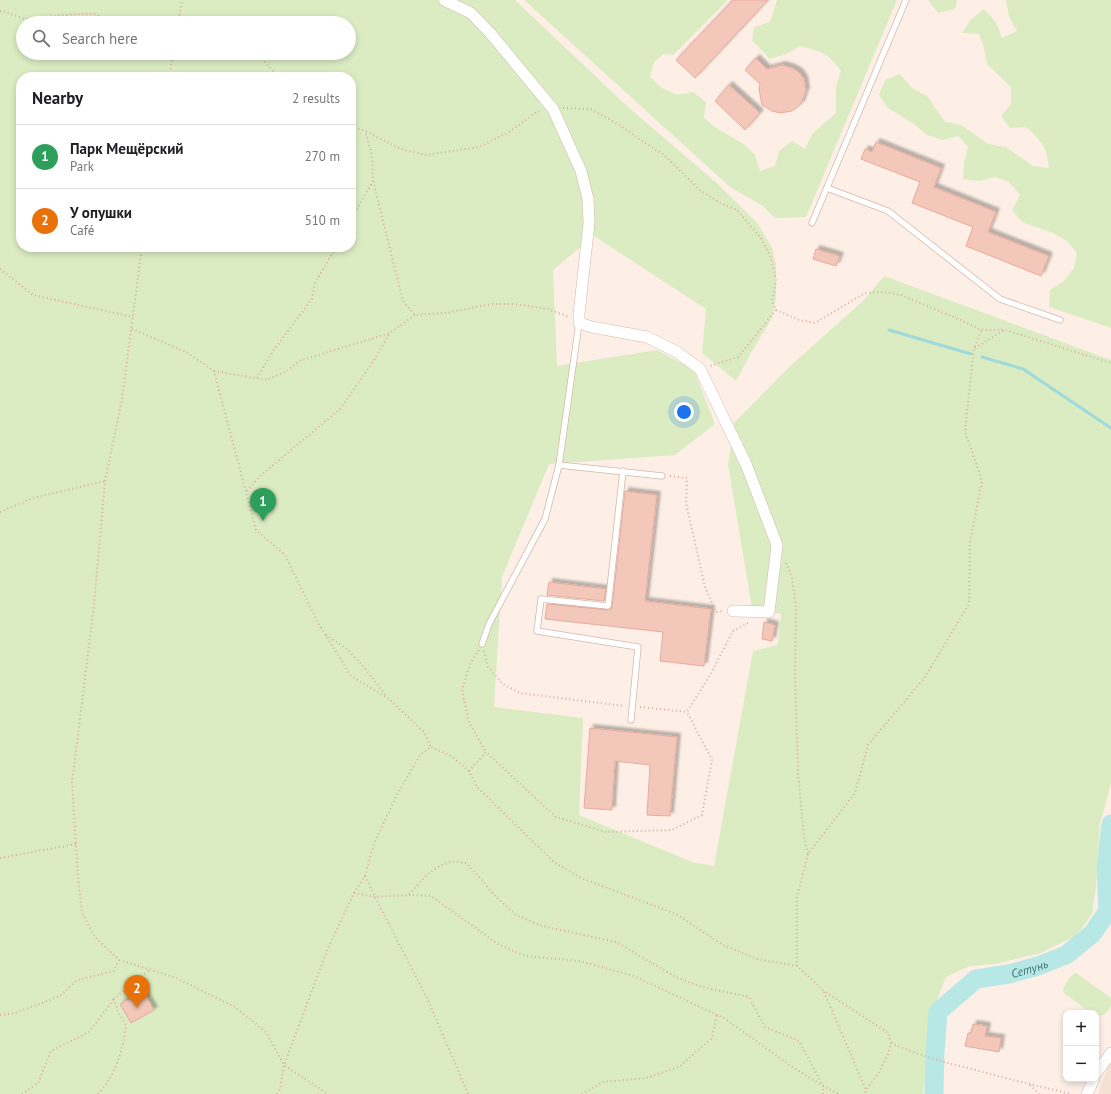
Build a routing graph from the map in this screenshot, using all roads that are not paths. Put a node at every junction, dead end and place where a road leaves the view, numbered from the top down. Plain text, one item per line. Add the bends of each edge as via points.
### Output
1 (444, 0) edge
2 (906, 0) edge
3 (827, 188) junction
4 (812, 223) dead end
5 (1060, 320) dead end
6 (579, 322) junction
7 (559, 465) junction
8 (623, 471) junction
9 (662, 476) road end
10 (733, 611) dead end
11 (482, 644) road end
12 (631, 720) dead end
13 (1111, 1053) edge
14 (1099, 1069) edge
15 (1093, 1082) edge
16 (1087, 1094) edge

1 - 6 street via 471,13 553,109 582,171 588,199 589,223
2 - 3 lane
3 - 4 lane
3 - 5 lane via 888,211 1000,299
6 - 7 lane
6 - 10 street via 592,328 647,337 677,352 700,370 746,464 777,545 769,612
7 - 8 lane
7 - 11 lane via 545,518
8 - 9 lane
8 - 12 lane via 608,606 541,599 537,631 638,647
13 - 14 street
15 - 16 street

